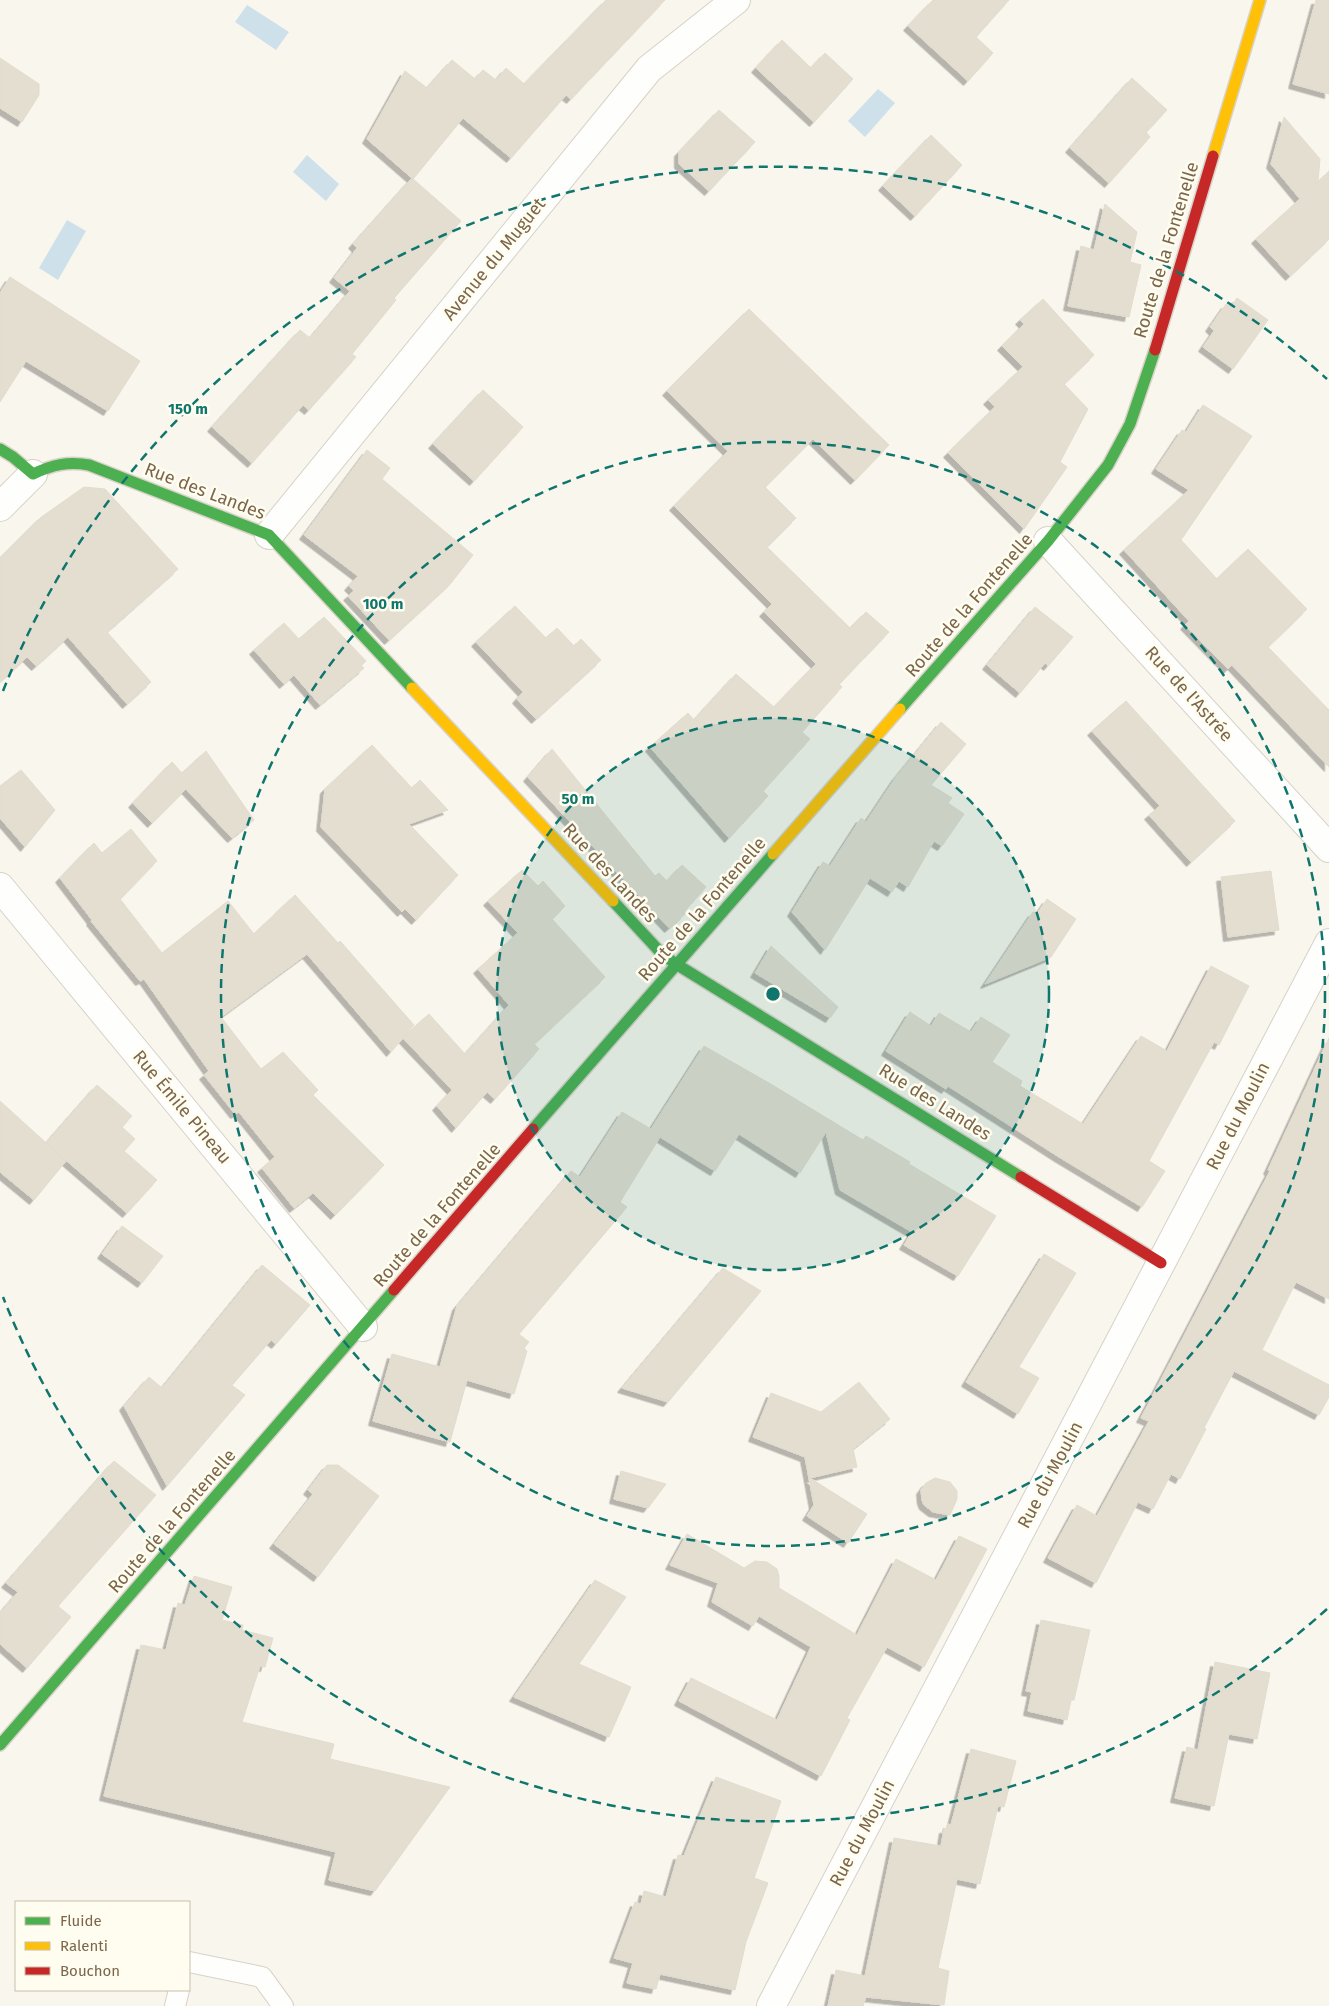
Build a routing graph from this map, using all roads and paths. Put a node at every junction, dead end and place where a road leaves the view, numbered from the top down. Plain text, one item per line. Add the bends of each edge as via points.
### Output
1 (736, 0) edge
2 (1260, 0) edge
3 (0, 449) edge
4 (32, 474) junction
5 (0, 508) edge
6 (269, 535) junction
7 (1048, 541) junction
8 (1329, 848) edge
9 (0, 887) edge
10 (1329, 943) edge
11 (676, 964) junction
12 (1161, 1264) junction
13 (363, 1327) junction
14 (0, 1745) edge
15 (190, 1962) edge
16 (179, 1991) edge
17 (175, 2006) edge
18 (283, 2006) edge
19 (771, 2006) edge

1 - 6 street, Avenue du Muguet via 649,69
2 - 7 street, Route de la Fontenelle via 1130,424 1108,465
3 - 4 street
4 - 5 street
4 - 6 street, Rue des Landes via 58,464 78,462
6 - 11 street, Rue des Landes via 662,954
7 - 8 street, Rue de l'Astrée
7 - 11 street, Route de la Fontenelle
9 - 13 street, Rue Émile Pineau
10 - 12 street, Rue du Moulin
11 - 12 street, Rue des Landes
11 - 13 street, Route de la Fontenelle
12 - 19 street, Rue du Moulin
13 - 14 street, Route de la Fontenelle
15 - 18 lane via 262,1978
16 - 17 lane

